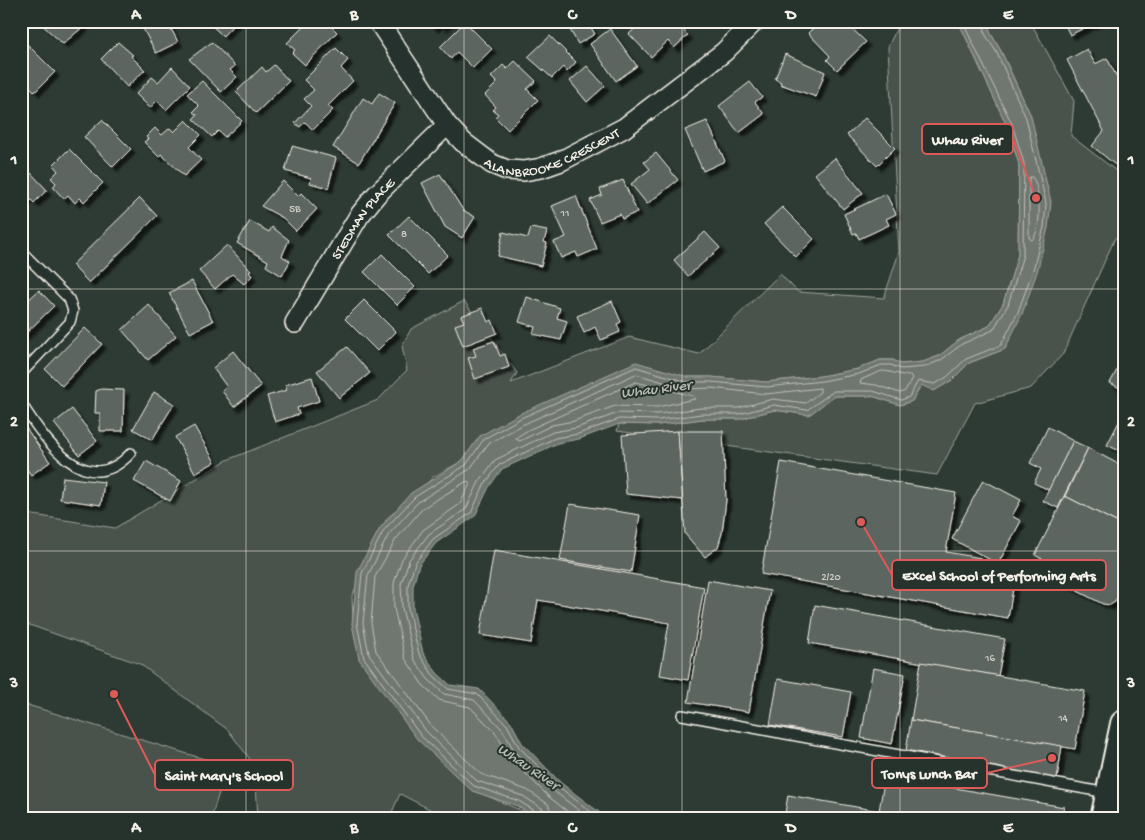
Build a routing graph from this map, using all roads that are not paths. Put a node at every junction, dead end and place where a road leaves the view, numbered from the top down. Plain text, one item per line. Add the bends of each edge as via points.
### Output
1 (378, 21) edge
2 (755, 21) edge
3 (447, 125) junction
4 (21, 251) edge
5 (295, 323) dead end
6 (21, 374) edge
7 (21, 403) edge
8 (131, 453) dead end
9 (682, 715) dead end
10 (1124, 724) edge
11 (1109, 793) junction
12 (1104, 819) edge

1 - 3 street, ALANBROOKE CRESCENT
2 - 3 street, ALANBROOKE CRESCENT via 724,52 624,128 541,168 524,172 492,164
3 - 5 street, STEDMAN PLACE via 376,195
4 - 6 lane via 69,299 73,311 70,322
7 - 8 lane via 57,452 76,466 102,471 118,465
9 - 11 lane
10 - 11 main road
11 - 12 main road

